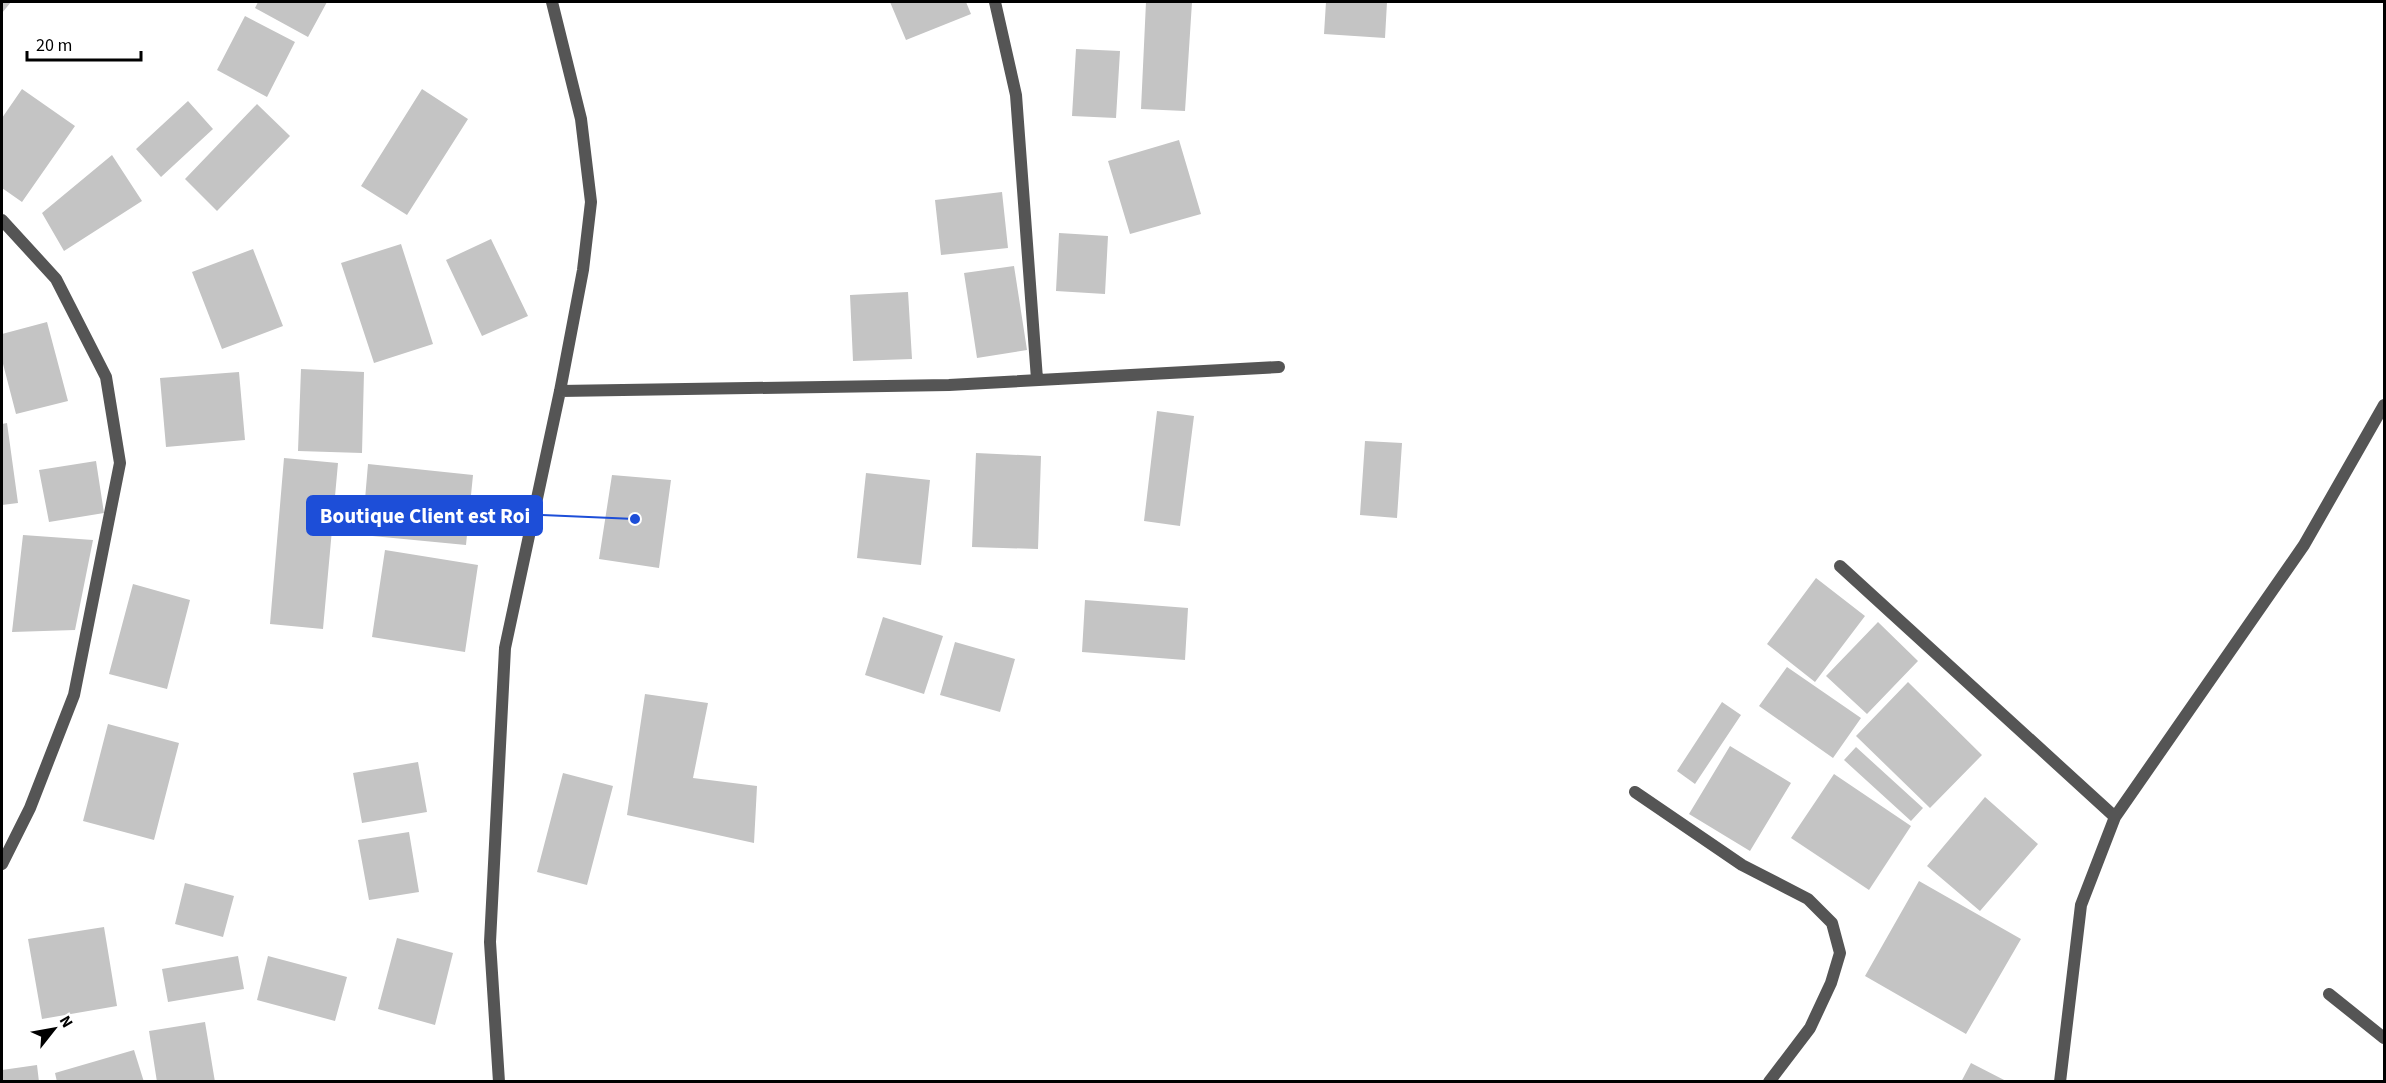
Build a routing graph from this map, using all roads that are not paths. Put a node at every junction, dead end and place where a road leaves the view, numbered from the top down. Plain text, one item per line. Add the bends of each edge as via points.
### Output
1 (552, 2) edge
2 (995, 2) edge
3 (2, 220) edge
4 (1279, 367) dead end
5 (1037, 379) junction
6 (560, 391) junction
7 (2385, 405) edge
8 (1840, 566) dead end
9 (1635, 792) dead end
10 (2115, 816) junction
11 (2, 864) edge
12 (2329, 994) dead end
13 (2385, 1038) edge
14 (499, 1082) edge
15 (1769, 1082) edge
16 (2060, 1082) edge

1 - 6 street via 581,119 591,202 583,270
2 - 5 street via 1016,95
3 - 11 street via 56,279 106,377 120,463 74,695 30,808
4 - 5 street
5 - 6 street via 949,385
6 - 14 street via 505,648 490,942
7 - 10 street via 2304,545
8 - 10 street
9 - 15 street via 1742,864 1808,899 1832,923 1840,953 1831,983 1810,1028
10 - 16 street via 2081,905
12 - 13 street

